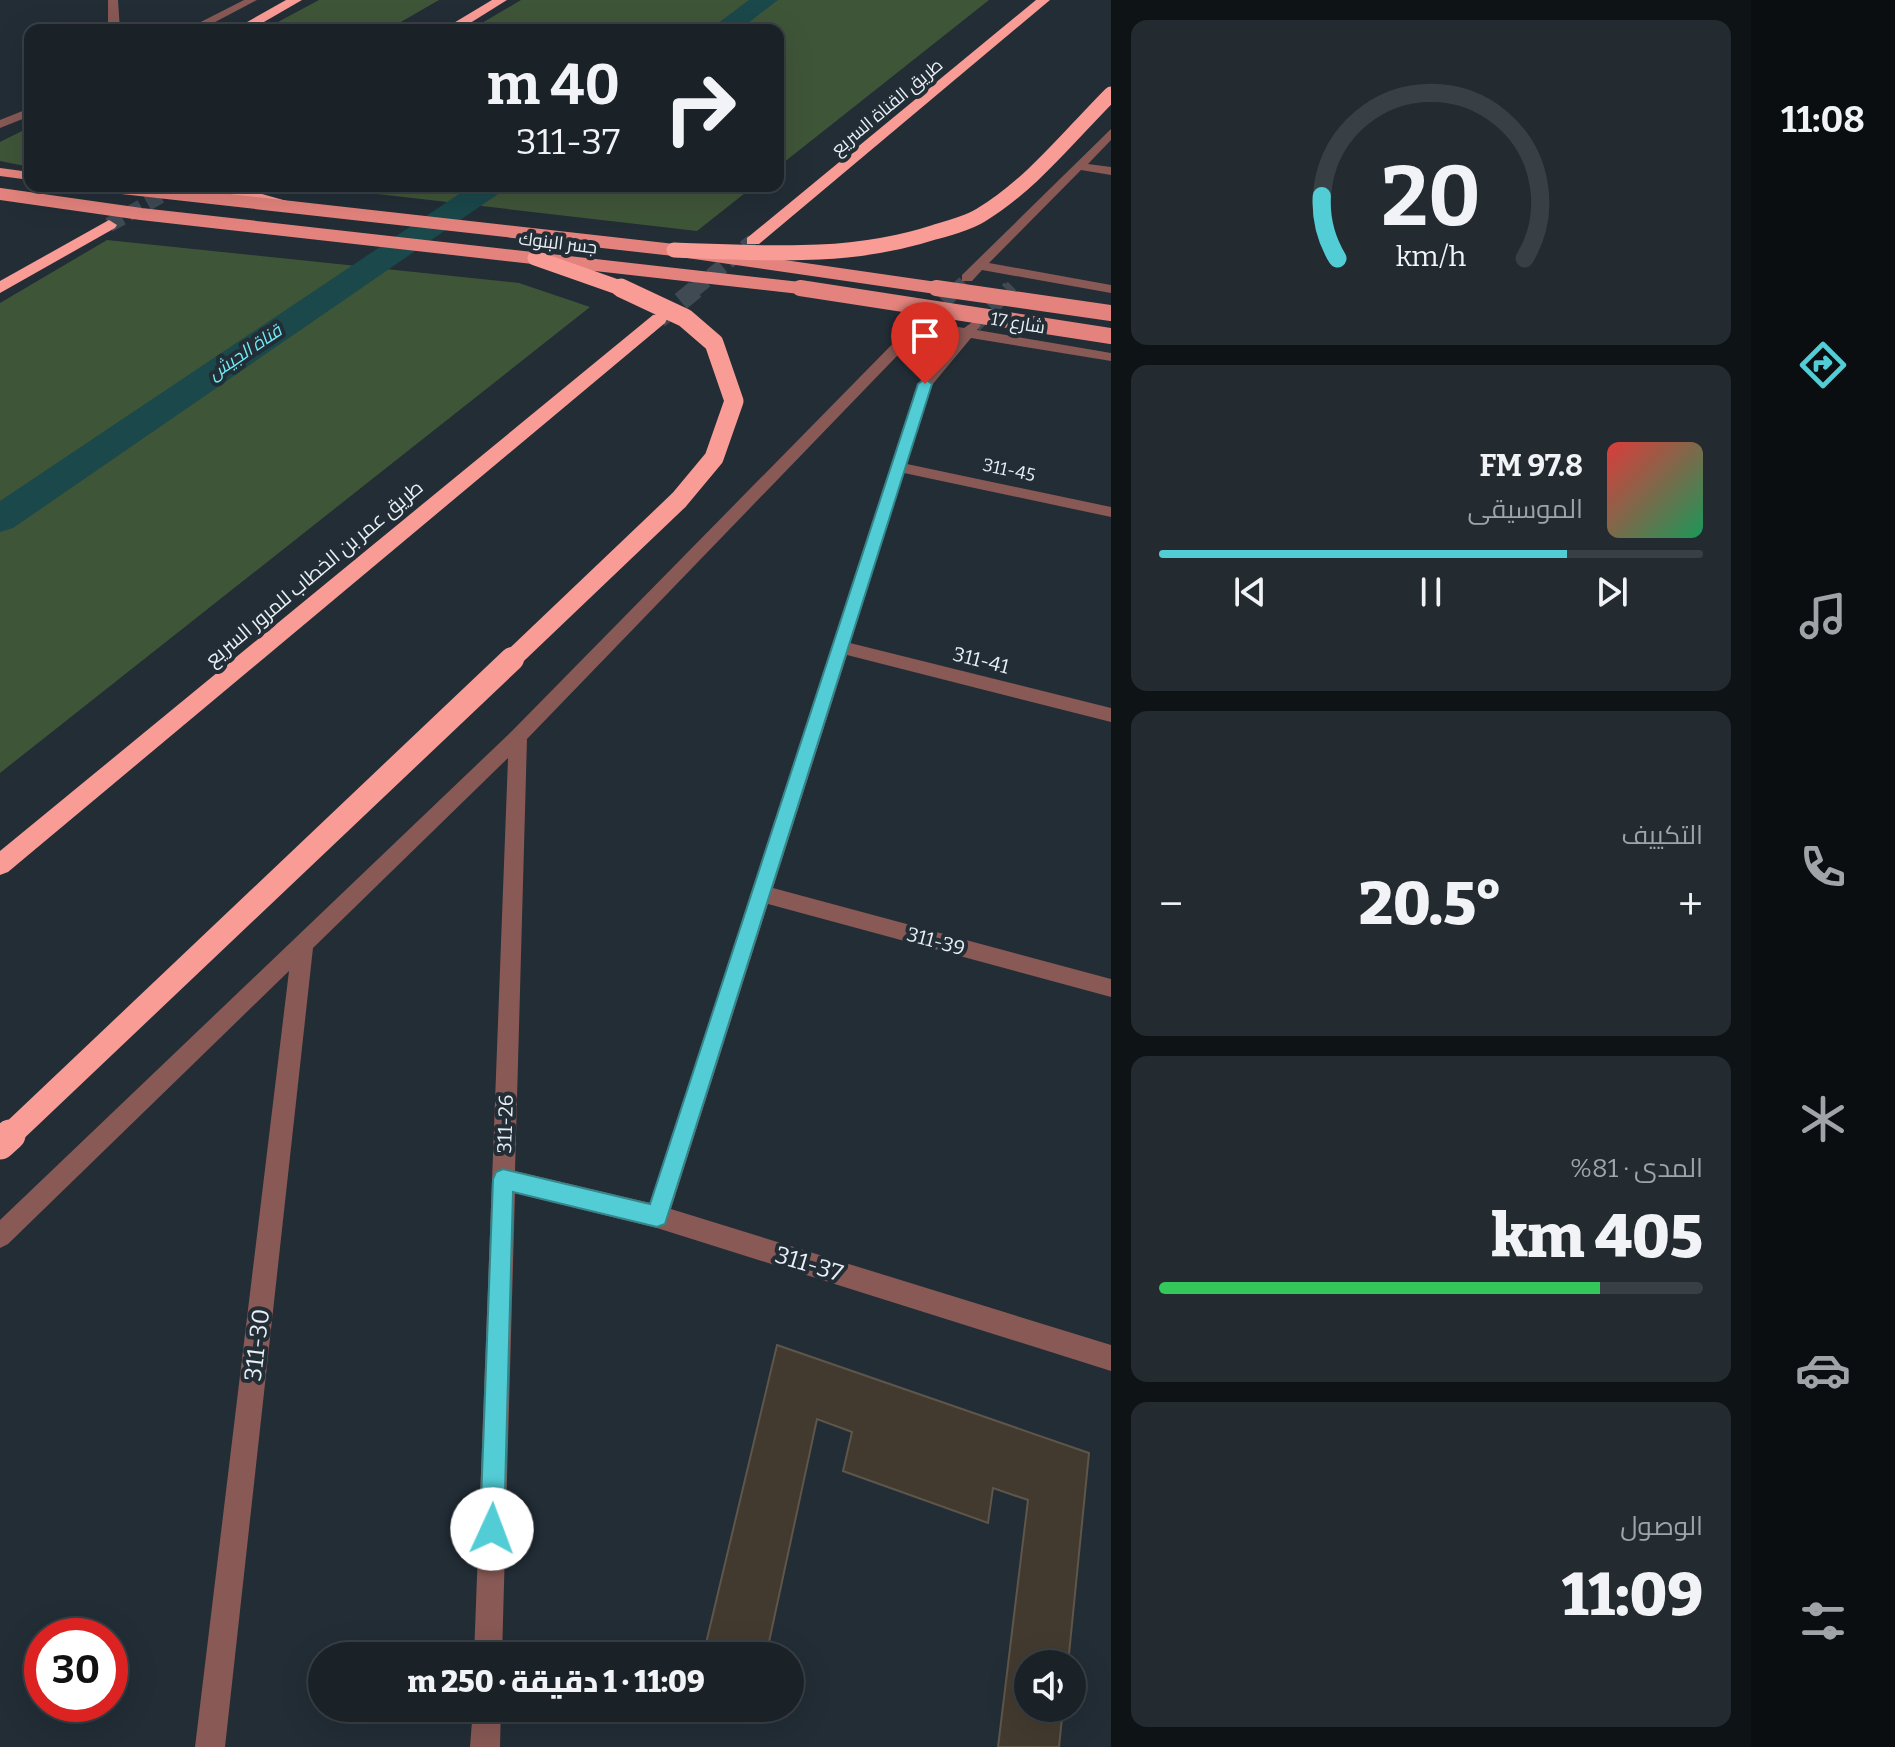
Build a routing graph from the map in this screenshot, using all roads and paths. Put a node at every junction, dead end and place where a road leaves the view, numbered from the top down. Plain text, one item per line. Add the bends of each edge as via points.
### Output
1 (113, 0) edge
2 (252, 0) edge
3 (296, 0) edge
4 (501, 0) edge
5 (1044, 0) edge
6 (114, 24) edge
7 (203, 24) edge
8 (251, 24) edge
9 (459, 24) edge
10 (1111, 94) edge
11 (24, 114) edge
12 (0, 124) edge
13 (1111, 133) edge
14 (1079, 166) junction
15 (1111, 171) edge
16 (0, 172) edge
17 (24, 175) edge
18 (157, 192) edge
19 (237, 192) edge
20 (0, 196) edge
21 (19, 198) joint
22 (291, 207) junction
23 (109, 225) tunnel mouth
24 (753, 241) tunnel mouth
25 (674, 250) junction
26 (535, 258) junction
27 (981, 266) junction
28 (1024, 273) junction
29 (967, 278) tunnel mouth
30 (1012, 286) tunnel mouth
31 (0, 288) edge
32 (1111, 289) edge
33 (1111, 313) edge
34 (659, 319) tunnel mouth
35 (971, 329) junction
36 (1111, 336) edge
37 (1111, 357) edge
38 (898, 467) junction
39 (1111, 512) edge
40 (840, 647) junction
41 (205, 695) junction
42 (1111, 715) edge
43 (518, 737) junction
44 (0, 865) edge
45 (0, 885) edge
46 (762, 894) junction
47 (303, 944) junction
48 (1111, 988) edge
49 (0, 1144) edge
50 (503, 1179) junction
51 (657, 1216) junction
52 (0, 1236) edge
53 (1111, 1358) edge
54 (488, 1642) edge
55 (486, 1722) edge
56 (210, 1747) edge
57 (485, 1747) edge

1 - 6 street
2 - 7 street
3 - 8 highway
4 - 9 highway
5 - 24 highway, طريق القناة السريع
10 - 25 highway, bridge via 980,215 929,235 872,250 805,255
11 - 12 street
13 - 14 street
14 - 15 street
14 - 27 street
16 - 17 main road
18 - 22 main road, جسر البنوك, bridge
19 - 22 highway, bridge
20 - 21 highway, bridge
21 - 26 main road, جسر البنوك, bridge
22 - 25 main road, جسر البنوك, bridge
23 - 31 highway
25 - 33 main road, جسر البنوك, bridge
26 - 36 main road, جسر البنوك, bridge via 820,290
26 - 49 highway, bridge via 622,288 685,318 714,343 734,401 714,458 658,520
27 - 28 street
27 - 29 street
28 - 30 street
28 - 32 street
34 - 41 highway, طريق عمر بن الخطاب للمرور السريع
35 - 37 street, شارع 17
35 - 38 street via 925,384
35 - 43 street, شارع 17 via 922,322
38 - 39 street, 311-45
38 - 40 street
40 - 42 street, 311-41
40 - 46 street
41 - 44 highway, طريق عمر بن الخطاب للمرور السريع
41 - 45 highway
43 - 47 street
43 - 50 street, 311-26
46 - 48 street, 311-39
46 - 51 street
47 - 52 street
47 - 56 street, 311-30
50 - 51 street, 311-37
50 - 54 street, 311-26
51 - 53 street, 311-37
55 - 57 street

